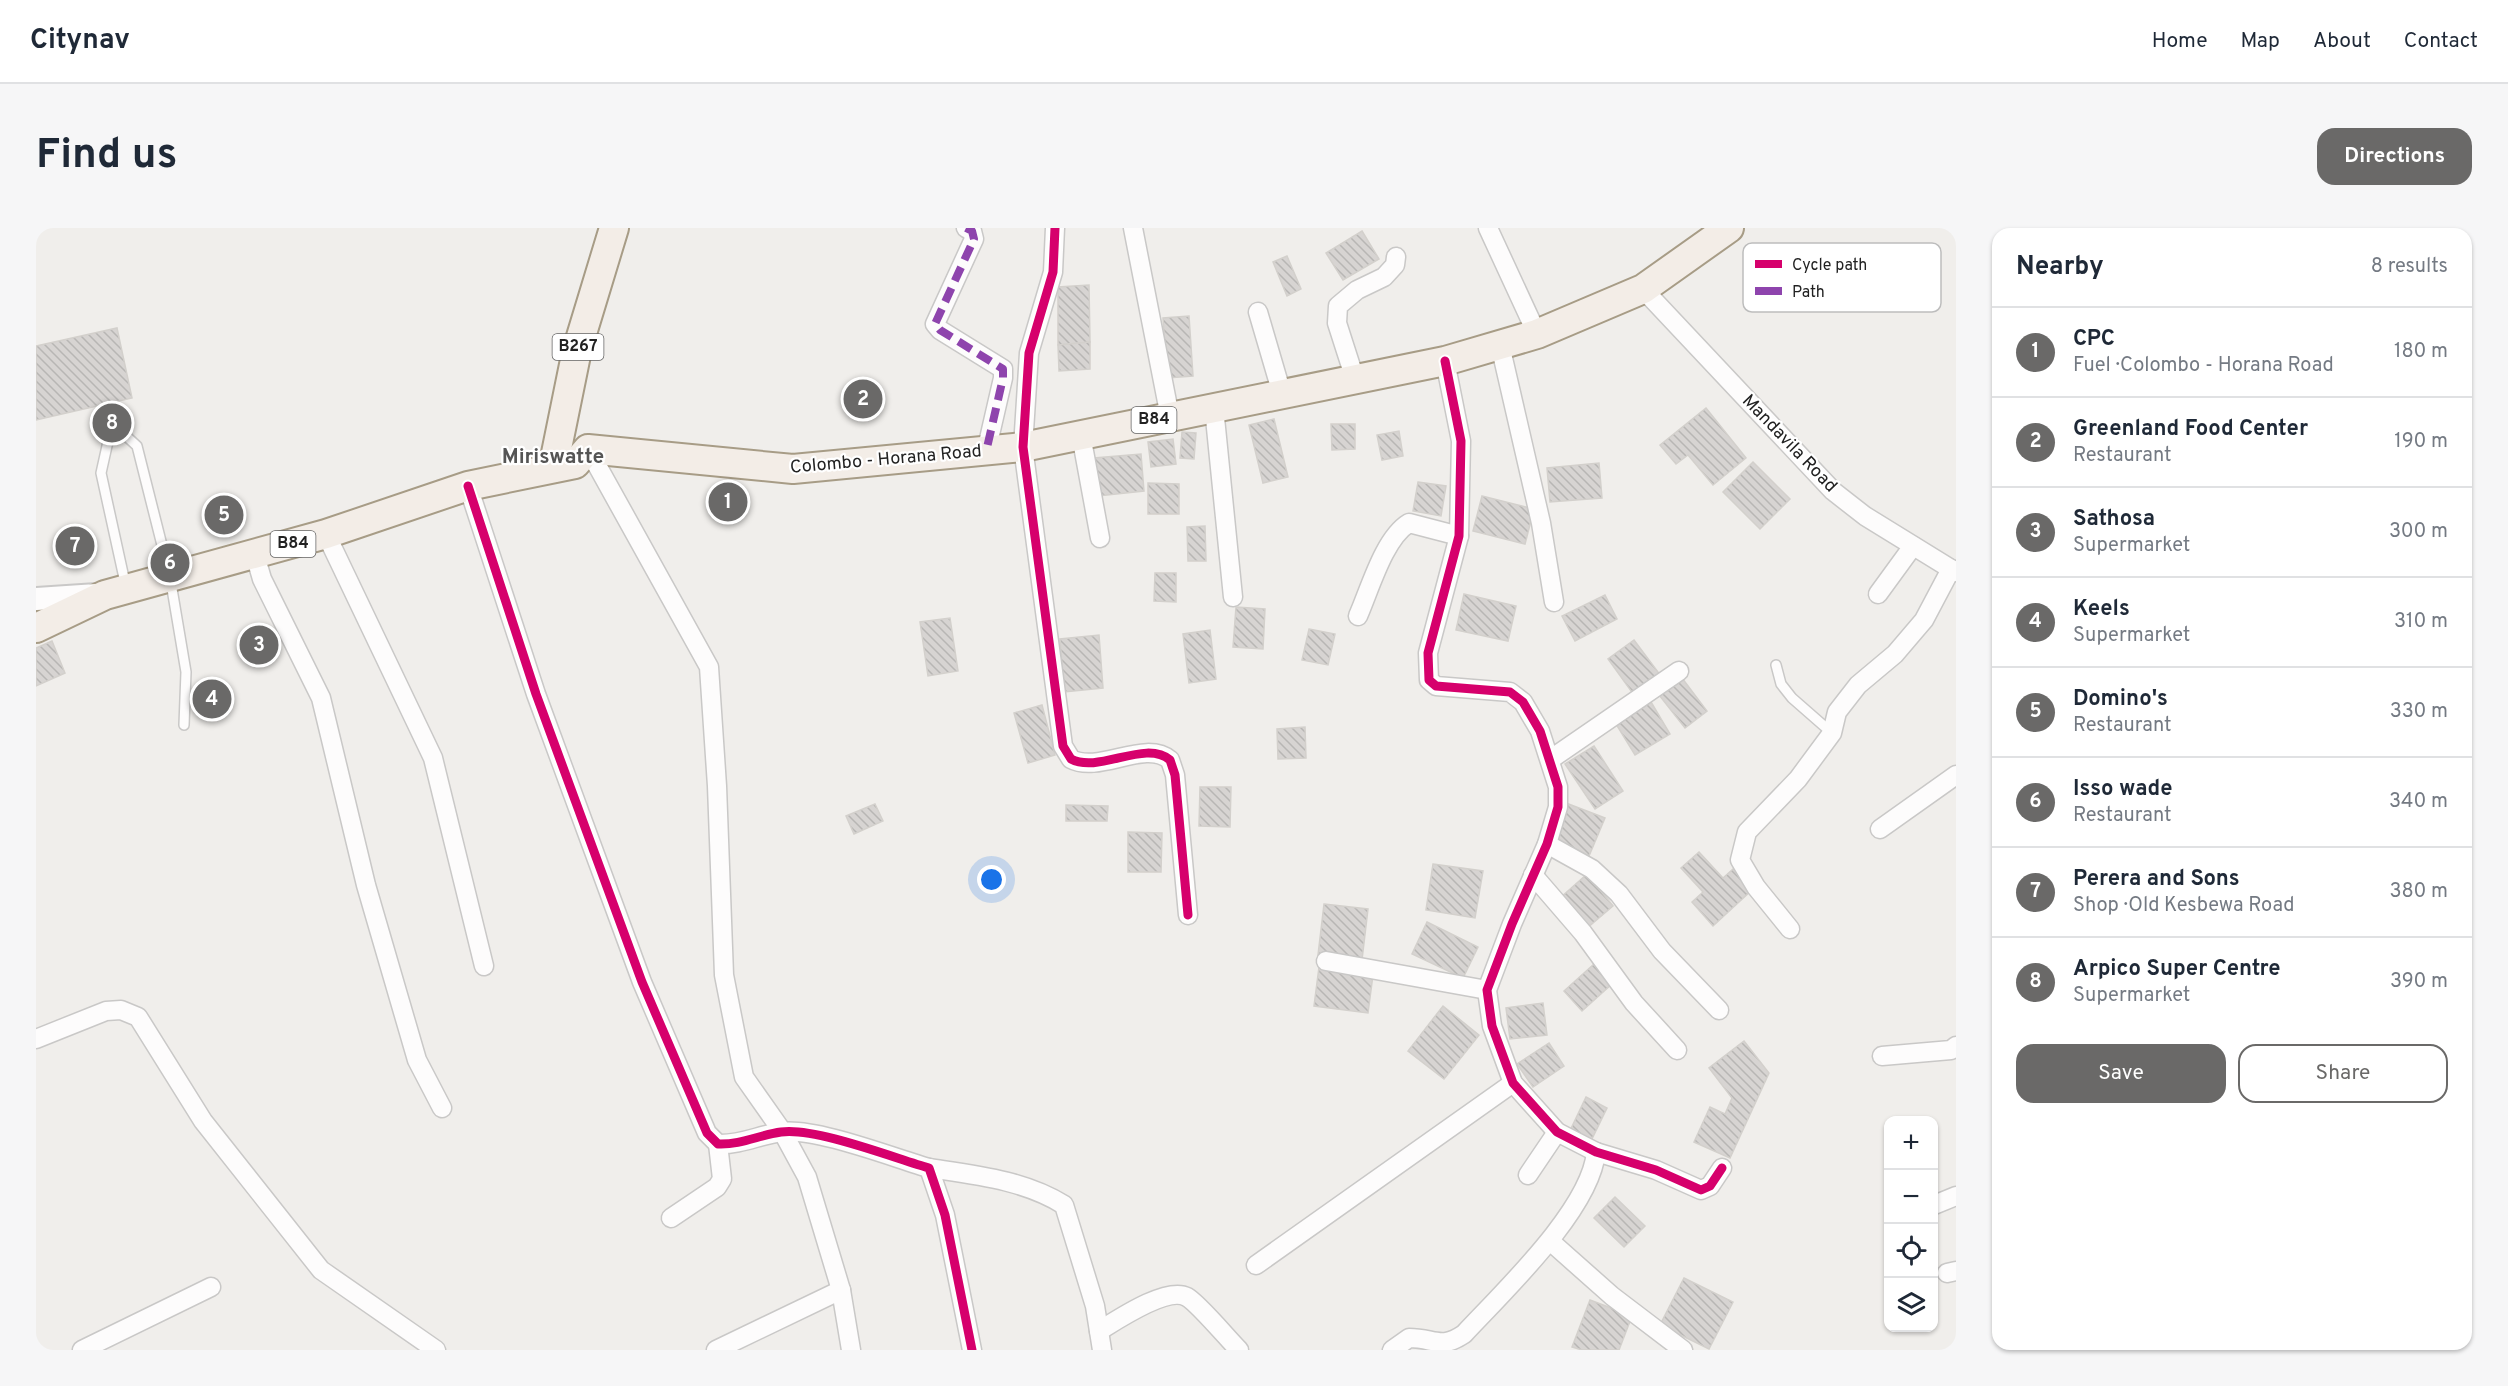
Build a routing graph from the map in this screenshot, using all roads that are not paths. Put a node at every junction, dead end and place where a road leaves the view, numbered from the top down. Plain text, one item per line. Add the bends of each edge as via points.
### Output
1 (614, 228) edge
2 (966, 228) edge
3 (1054, 228) edge
4 (1133, 228) edge
5 (1488, 228) edge
6 (1729, 228) edge
7 (1396, 257) dead end
8 (1643, 289) junction
9 (1258, 312) dead end
10 (1537, 334) junction
11 (1500, 345) junction
12 (1445, 361) junction
13 (1355, 379) junction
14 (1282, 394) junction
15 (1214, 408) junction
16 (1170, 417) junction
17 (1081, 435) junction
18 (1023, 447) junction
19 (588, 449) junction
20 (986, 452) junction
21 (553, 468) junction
22 (468, 486) junction
23 (326, 534) junction
24 (1459, 536) junction
25 (1100, 538) dead end
26 (1913, 546) junction
27 (255, 555) junction
28 (1953, 571) edge
29 (170, 577) junction
30 (116, 592) junction
31 (1878, 594) dead end
32 (1233, 597) dead end
33 (36, 599) edge
34 (1554, 602) dead end
35 (1358, 616) dead end
36 (36, 628) edge
37 (1776, 665) dead end
38 (1679, 671) dead end
39 (184, 725) dead end
40 (1832, 733) junction
41 (1551, 759) junction
42 (1956, 775) edge
43 (1880, 829) dead end
44 (1547, 844) junction
45 (1533, 875) junction
46 (1188, 915) dead end
47 (1790, 929) dead end
48 (1326, 961) dead end
49 (484, 966) dead end
50 (1487, 990) junction
51 (1719, 1010) dead end
52 (36, 1039) edge
53 (1956, 1046) edge
54 (1677, 1050) dead end
55 (1882, 1056) dead end
56 (1513, 1083) junction
57 (442, 1108) dead end
58 (782, 1131) junction
59 (1557, 1132) junction
60 (718, 1144) junction
61 (1596, 1152) junction
62 (929, 1168) junction
63 (1722, 1168) dead end
64 (1528, 1175) dead end
65 (1956, 1196) edge
66 (1938, 1203) edge
67 (671, 1218) dead end
68 (1550, 1241) junction
69 (1256, 1265) dead end
70 (211, 1287) dead end
71 (842, 1290) junction
72 (1099, 1330) junction
73 (82, 1350) edge
74 (436, 1350) edge
75 (716, 1350) edge
76 (851, 1350) edge
77 (972, 1350) edge
78 (1102, 1350) edge
79 (1239, 1350) edge
80 (1392, 1350) edge
81 (1683, 1350) edge

1 - 21 main road, B267 via 577,350
2 - 20 street via 972,231 974,239 935,324 1003,369
3 - 18 street via 1053,272 1029,352
4 - 16 street
5 - 10 street
6 - 8 main road, Colombo - Horana Road / B84
7 - 13 street via 1395,265 1384,278 1357,290 1338,306 1338,323
8 - 10 main road, Colombo - Horana Road / B84
8 - 26 street, Mandavila Road via 1833,491 1864,516
9 - 14 street
10 - 11 main road, Colombo - Horana Road / B84
11 - 12 main road, Colombo - Horana Road / B84
11 - 34 street
12 - 13 main road, Colombo - Horana Road / B84
12 - 24 street via 1461,441
13 - 14 main road, Colombo - Horana Road / B84
14 - 15 main road, Colombo - Horana Road / B84
15 - 16 main road, Colombo - Horana Road / B84
15 - 32 street
16 - 17 main road, Colombo - Horana Road / B84
17 - 18 main road, Colombo - Horana Road / B84
17 - 25 street
18 - 20 main road, Colombo - Horana Road / B84
18 - 46 street via 1063,746 1071,759 1086,763 1156,753 1170,760 1175,775
19 - 20 main road, Colombo - Horana Road / B84 via 793,469
19 - 21 main road, B84 via 575,464
19 - 58 street via 709,667 724,975 744,1077
21 - 22 main road, B84
22 - 23 main road, B84
22 - 60 street via 536,694 642,982 707,1133
23 - 27 main road, B84
23 - 49 street via 433,759
24 - 35 street via 1409,523 1404,526 1391,540
24 - 41 street via 1428,652 1429,680 1437,686 1515,695 1540,731
26 - 28 street, Mandavila Road
26 - 31 street
27 - 29 main road, B84
27 - 57 street via 262,579 321,698 366,885 417,1060
28 - 40 street via 1924,620 1895,654 1858,685 1837,712
29 - 30 main road, B84
29 - 30 lane via 137,446 125,435 109,437 101,473
29 - 39 lane via 186,672
30 - 33 street
30 - 36 main road, B84
37 - 40 lane via 1781,684 1792,698
38 - 41 street
40 - 47 street via 1798,779 1747,832 1740,860
41 - 44 street via 1558,807
42 - 43 street
44 - 45 street
44 - 51 street via 1592,869 1618,894 1662,951
45 - 50 street
45 - 54 street via 1583,933 1634,1003
48 - 50 street
50 - 56 street via 1492,1026
52 - 74 street via 106,1011 121,1010 138,1017 202,1121 321,1270
53 - 55 street via 1951,1050
56 - 59 street
56 - 69 street
58 - 60 street via 734,1145
58 - 62 street via 814,1134
58 - 71 street via 807,1177
59 - 61 street
59 - 64 street
60 - 67 street via 722,1179 717,1187
61 - 63 street via 1656,1170 1701,1190 1710,1186
61 - 68 street via 1583,1190
62 - 72 street via 1014,1184 1064,1204
62 - 77 street via 945,1215
65 - 66 street
68 - 80 street via 1452,1343 1409,1338
68 - 81 street via 1612,1296
70 - 73 street
71 - 75 street
71 - 76 street
72 - 78 street
72 - 79 street via 1173,1293 1187,1297

